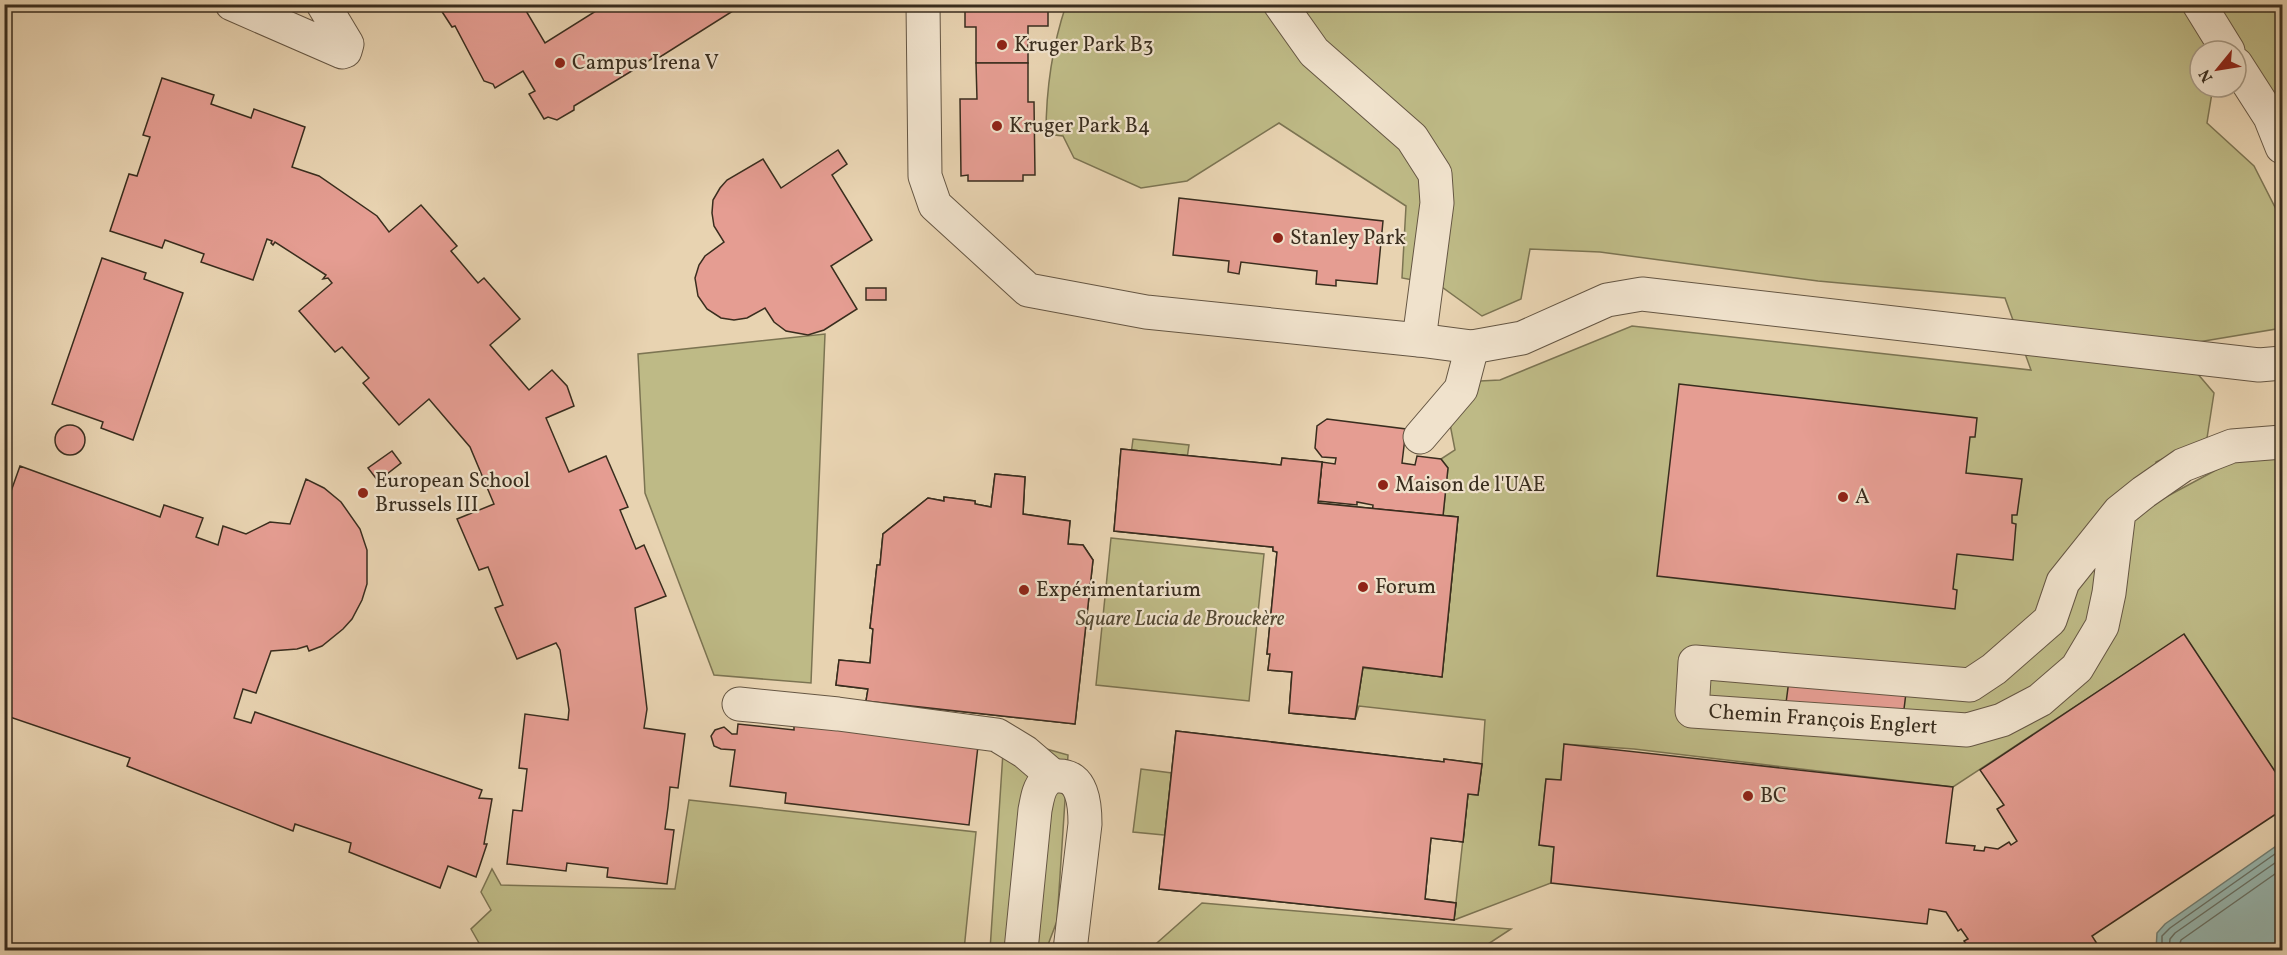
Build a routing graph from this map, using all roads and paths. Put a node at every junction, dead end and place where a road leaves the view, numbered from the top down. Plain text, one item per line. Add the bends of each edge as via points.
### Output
1 (232, 4) edge
2 (323, 4) edge
3 (923, 4) edge
4 (1280, 4) edge
5 (2199, 4) edge
6 (2221, 39) edge
7 (2248, 82) edge
8 (2283, 147) edge
9 (1419, 340) junction
10 (1472, 347) junction
11 (2283, 363) edge
12 (1420, 437) dead end
13 (2283, 442) edge
14 (2120, 512) junction
15 (739, 704) dead end
16 (1053, 776) junction
17 (1021, 951) edge
18 (1070, 951) edge

1 - 2 street via 345,51 347,44
3 - 9 street via 925,176 935,206 1028,290 1146,312
4 - 9 street via 1314,52 1412,138 1435,174 1437,203
5 - 6 street
7 - 8 street
9 - 10 street
10 - 11 street via 1522,338 1607,300 1642,294 2259,365
10 - 12 street via 1461,389
13 - 14 street, Chemin François Englert via 2232,446 2184,465
14 - 14 street, Chemin François Englert via 2102,626 2077,668 2040,700 2002,720 1967,730 1692,711 1695,662 1970,685 2050,620 2063,582
15 - 16 street via 996,735 1025,752
16 - 17 street via 1040,790 1035,810
16 - 18 street via 1074,780 1085,804

